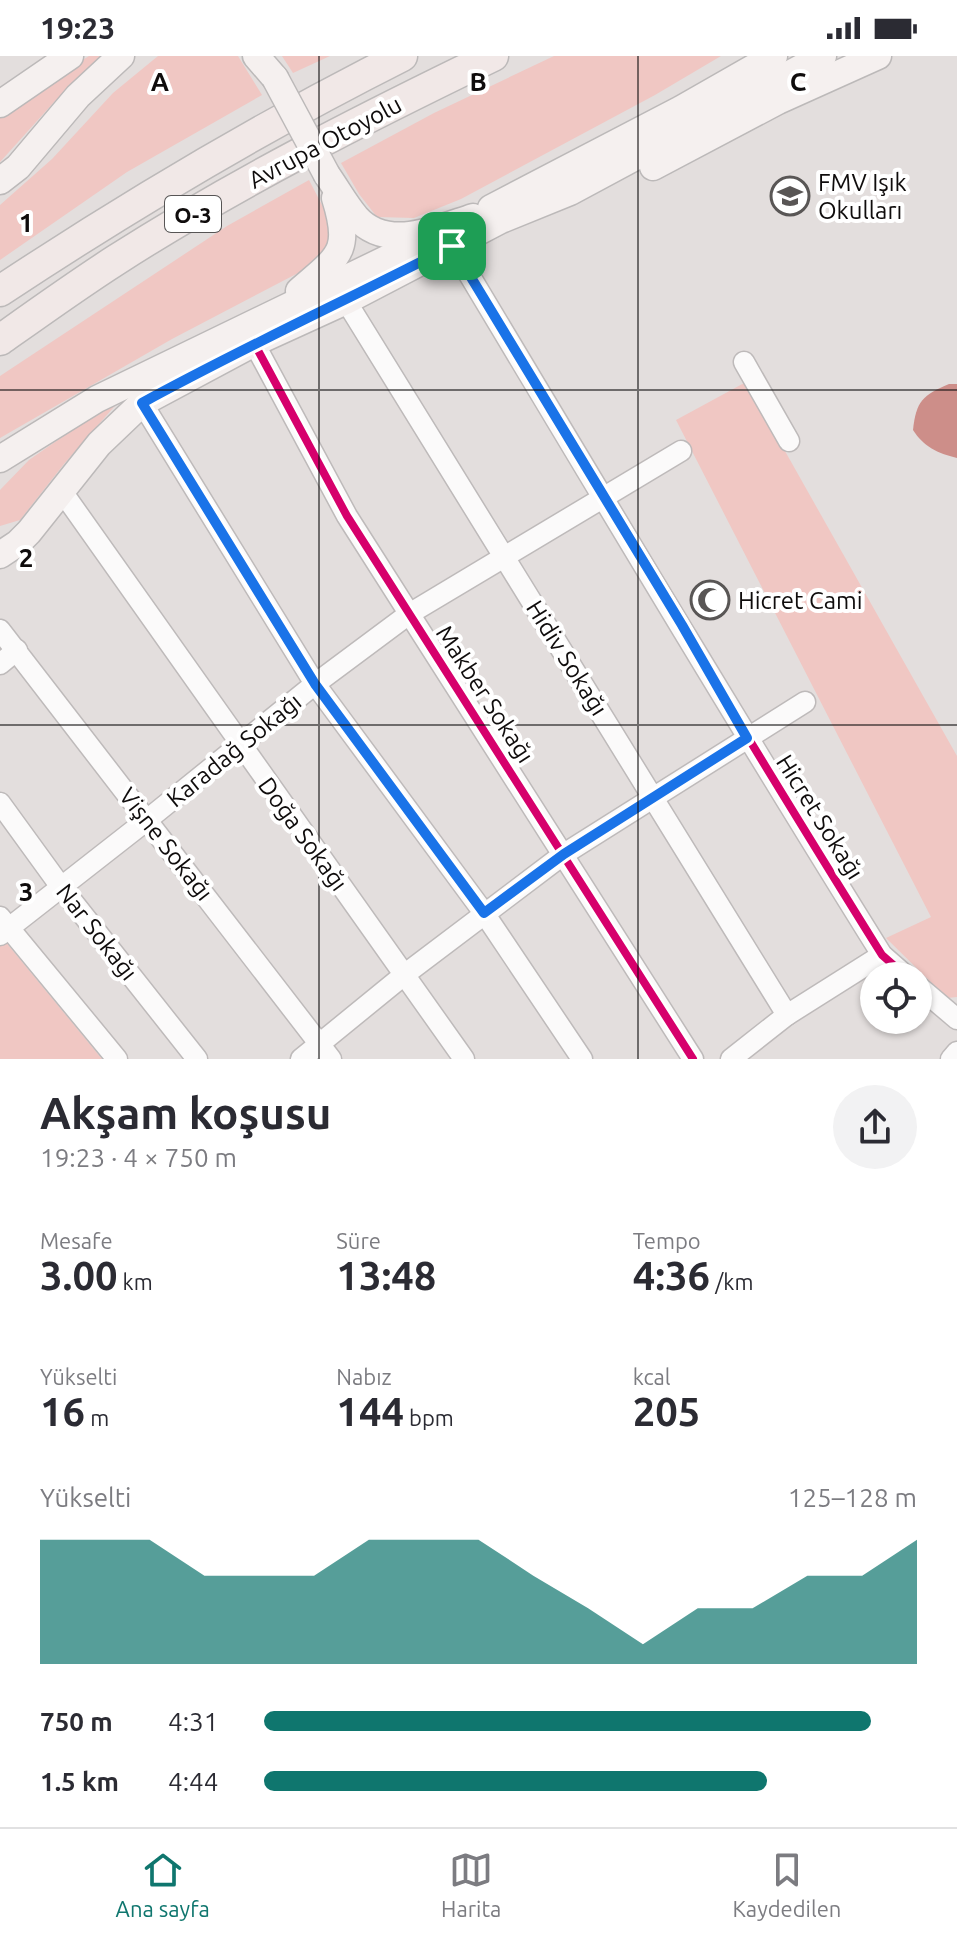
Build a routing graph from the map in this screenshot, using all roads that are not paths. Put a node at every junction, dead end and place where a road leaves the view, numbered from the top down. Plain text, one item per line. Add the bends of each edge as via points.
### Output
1 (70, 56) edge
2 (121, 56) edge
3 (256, 56) edge
4 (402, 56) edge
5 (493, 56) edge
6 (747, 56) edge
7 (774, 56) edge
8 (823, 56) edge
9 (878, 56) edge
10 (270, 67) edge
11 (0, 104) edge
12 (690, 104) junction
13 (327, 175) junction
14 (0, 181) edge
15 (570, 192) junction
16 (473, 217) junction
17 (452, 246) junction
18 (0, 291) edge
19 (346, 301) junction
20 (271, 316) junction
21 (0, 340) edge
22 (254, 343) junction
23 (744, 362) dead end
24 (142, 403) junction
25 (48, 428) junction
26 (789, 441) dead end
27 (681, 451) dead end
28 (0, 459) edge
29 (0, 474) edge
30 (61, 490) junction
31 (602, 497) junction
32 (37, 522) junction
33 (0, 540) edge
34 (0, 555) edge
35 (503, 557) junction
36 (409, 614) junction
37 (0, 630) edge
38 (17, 650) junction
39 (0, 664) edge
40 (315, 684) junction
41 (805, 702) dead end
42 (747, 738) junction
43 (240, 745) junction
44 (654, 797) junction
45 (0, 803) edge
46 (147, 820) junction
47 (564, 854) junction
48 (61, 887) junction
49 (484, 913) junction
50 (3, 927) edge
51 (882, 955) junction
52 (890, 962) edge
53 (404, 975) junction
54 (932, 998) edge
55 (787, 1015) junction
56 (957, 1019) edge
57 (325, 1051) edge
58 (957, 1052) edge
59 (117, 1059) edge
60 (197, 1059) edge
61 (301, 1059) edge
62 (464, 1059) edge
63 (582, 1059) edge
64 (693, 1059) edge
65 (731, 1059) edge
66 (951, 1059) edge

1 - 11 main road
2 - 14 main road
3 - 10 main road
4 - 18 highway, Avrupa Otoyolu / O-3 via 235,145
5 - 21 highway, Avrupa Otoyolu / O-3 via 194,213
6 - 12 main road
7 - 12 main road
8 - 15 main road
9 - 15 main road via 615,184
10 - 13 main road, bridge
12 - 16 main road
13 - 16 main road via 356,216 382,233 424,233
13 - 20 main road via 344,235 341,251
15 - 17 main road
16 - 20 main road
17 - 19 main road
17 - 31 street, Hicret Sokağı
19 - 22 main road
19 - 35 street, Hidiv Sokağı
20 - 25 main road
22 - 24 main road
22 - 36 street, Makber Sokağı via 347,516
23 - 26 street
24 - 30 main road
24 - 40 street
25 - 28 main road
25 - 29 main road
27 - 31 street, Karadağ Sokağı
30 - 32 main road
30 - 43 street, Doğa Sokağı
31 - 35 street, Karadağ Sokağı
31 - 42 street, Hicret Sokağı
32 - 33 main road
32 - 34 main road
35 - 36 street, Karadağ Sokağı
35 - 44 street, Hidiv Sokağı
36 - 40 street, Karadağ Sokağı
36 - 47 street, Makber Sokağı
37 - 38 street, Vişne Sokağı
38 - 39 street
38 - 46 street, Vişne Sokağı
40 - 43 street, Karadağ Sokağı
40 - 49 street
41 - 42 street
42 - 44 street
42 - 51 street, Hicret Sokağı
43 - 46 street, Karadağ Sokağı
43 - 53 street, Doğa Sokağı
44 - 47 street
44 - 55 street, Hidiv Sokağı
45 - 48 street, Nar Sokağı
46 - 48 street, Karadağ Sokağı
46 - 57 street, Vişne Sokağı
47 - 49 street
47 - 64 street, Makber Sokağı
48 - 50 street, Karadağ Sokağı
48 - 60 street, Nar Sokağı
49 - 53 street
49 - 63 street
50 - 59 street
51 - 52 street, Hicret Sokağı
51 - 55 street
53 - 57 street
53 - 62 street, Doğa Sokağı
54 - 56 street
55 - 65 street
57 - 61 street
58 - 66 street

